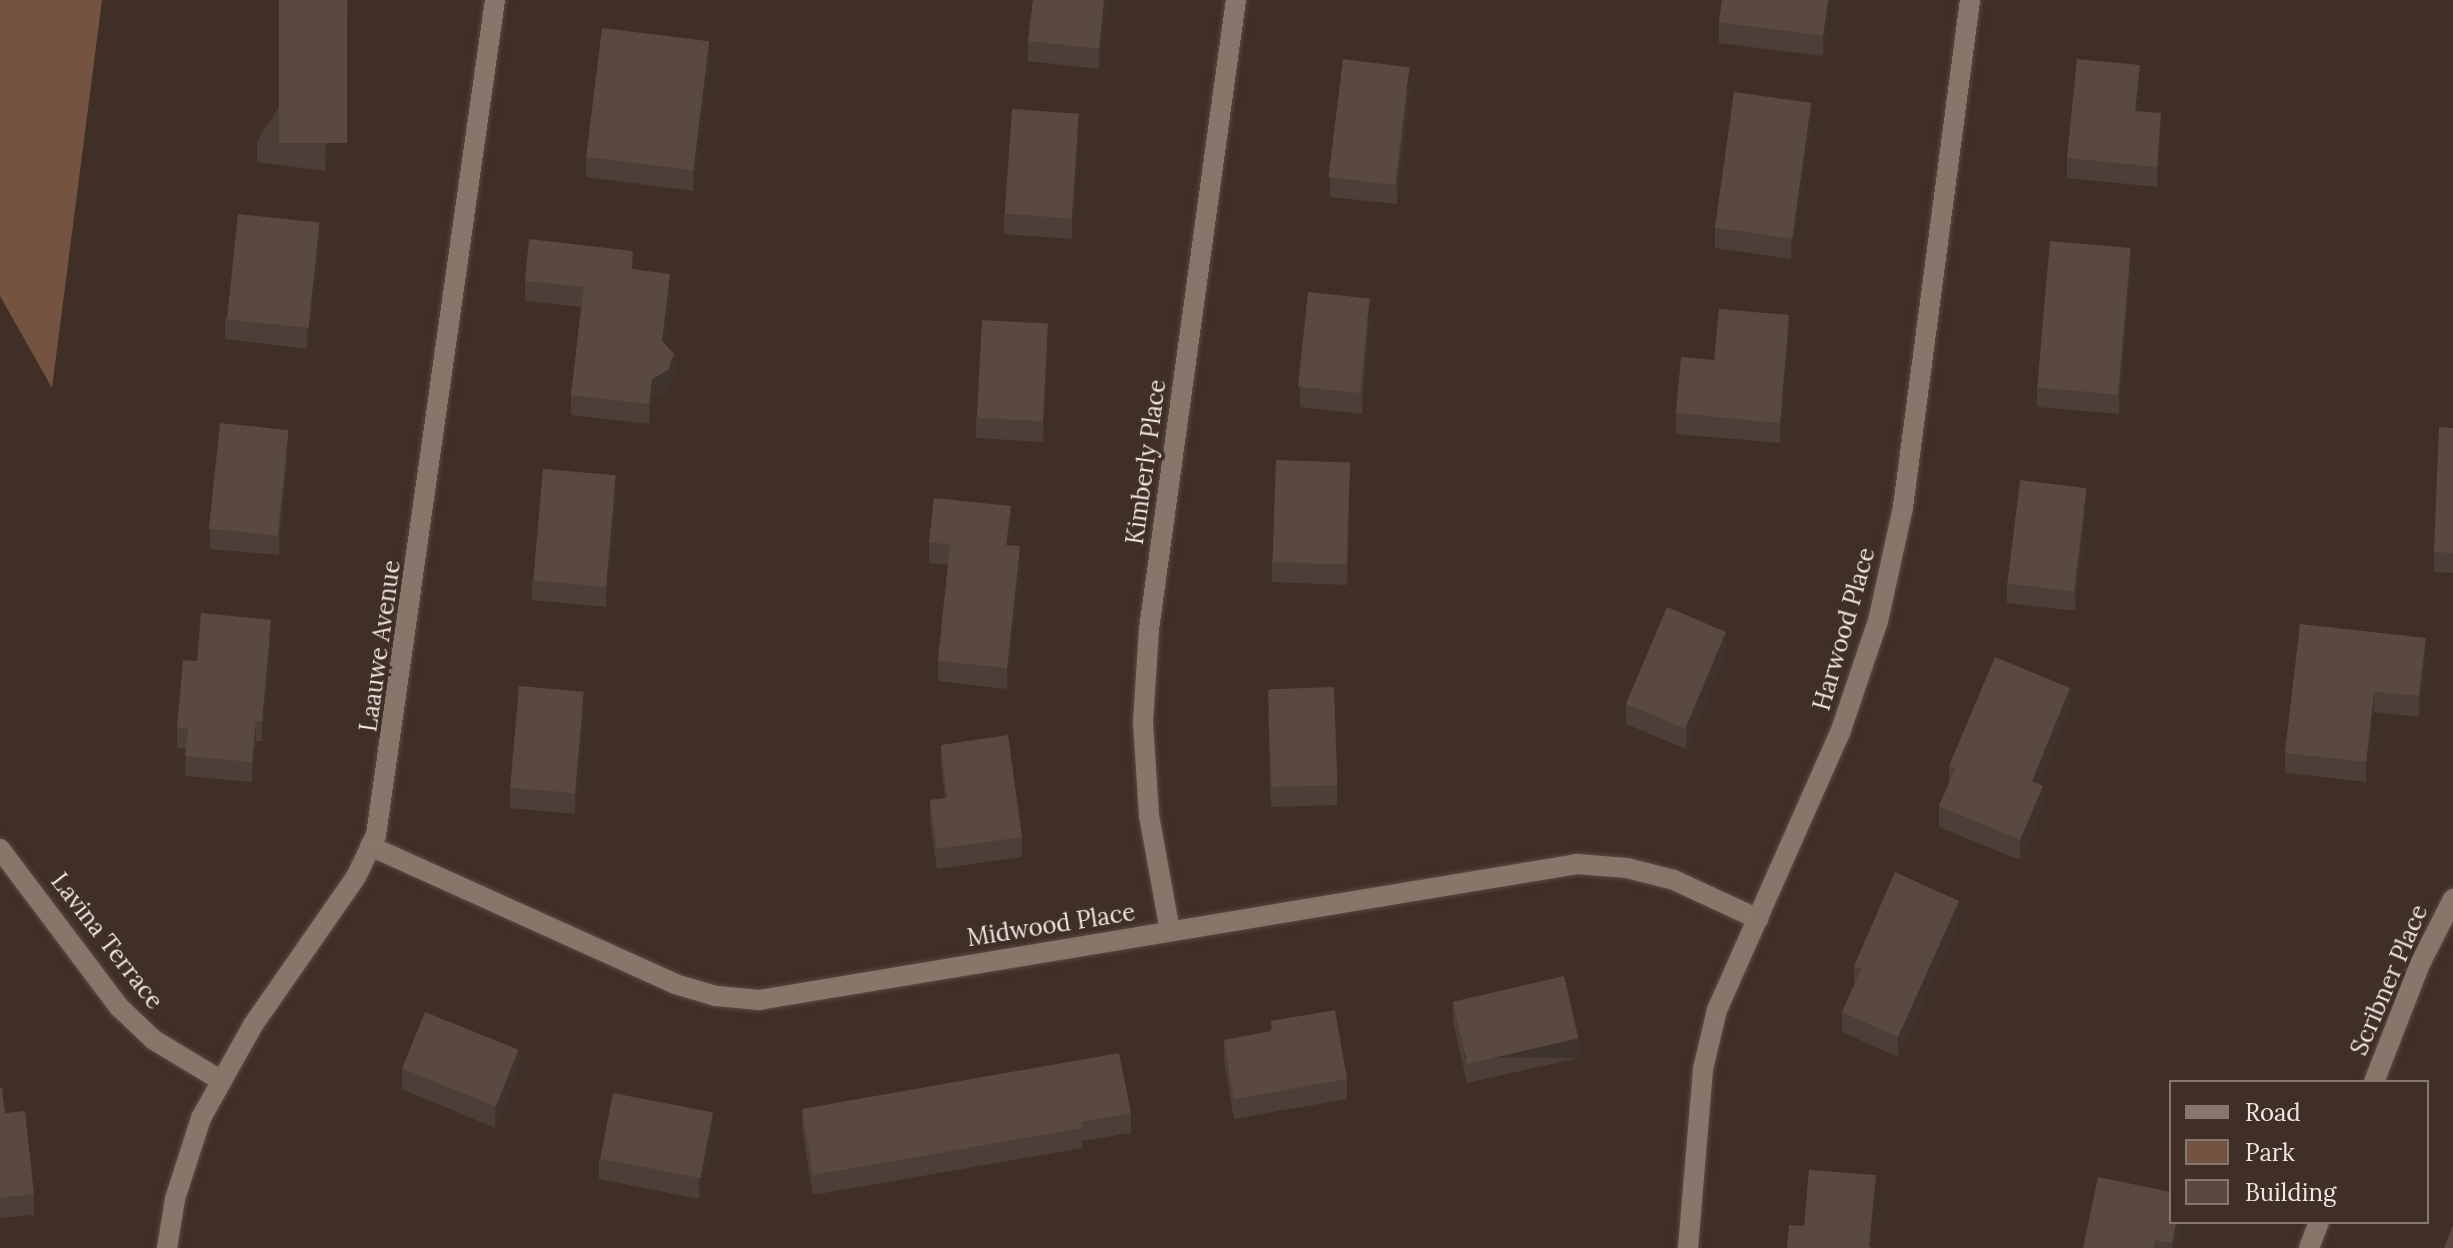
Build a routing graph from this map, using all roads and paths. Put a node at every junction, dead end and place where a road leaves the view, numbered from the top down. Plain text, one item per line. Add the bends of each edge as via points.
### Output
1 (495, 0) edge
2 (1236, 0) edge
3 (1970, 0) edge
4 (370, 846) junction
5 (0, 849) edge
6 (2453, 899) edge
7 (1758, 919) junction
8 (1170, 931) junction
9 (2375, 1080) edge
10 (222, 1081) junction
11 (2318, 1224) edge
12 (167, 1248) edge
13 (1688, 1248) edge
14 (2309, 1248) edge

1 - 4 street, Laauwe Avenue via 392,747
2 - 8 street, Kimberly Place via 1149,629 1143,722 1149,815
3 - 7 street, Harwood Place via 1903,507 1878,621 1840,733
4 - 8 street, Midwood Place via 675,984 716,996 759,1000
4 - 10 street, Laauwe Avenue
5 - 10 street, Lavina Terrace via 119,1007 154,1040
6 - 9 street, Scribner Place via 2420,964
7 - 8 street, Midwood Place via 1674,880 1627,868 1577,864
7 - 13 street, Harwood Place via 1717,1010 1703,1069
10 - 12 street, Laauwe Avenue via 201,1118 175,1199
11 - 14 street

